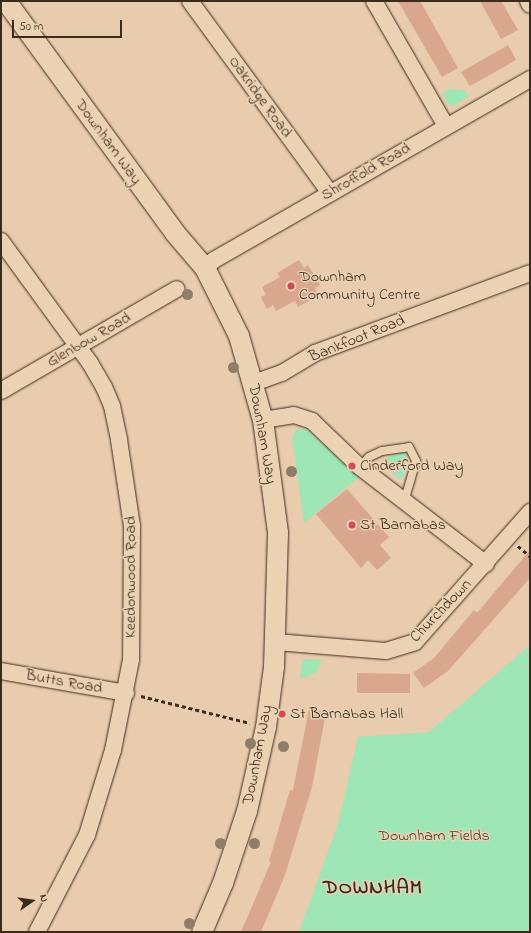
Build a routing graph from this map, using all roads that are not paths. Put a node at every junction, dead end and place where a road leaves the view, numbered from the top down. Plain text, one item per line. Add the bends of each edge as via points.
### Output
1 (6, 1) edge
2 (190, 1) edge
3 (374, 1) edge
4 (528, 1) edge
5 (530, 5) edge
6 (530, 79) edge
7 (446, 126) junction
8 (330, 193) junction
9 (1, 241) edge
10 (205, 268) junction
11 (530, 273) edge
12 (177, 289) dead end
13 (78, 346) junction
14 (254, 383) junction
15 (1, 391) edge
16 (263, 420) junction
17 (360, 467) junction
18 (404, 502) junction
19 (530, 512) edge
20 (486, 564) junction
21 (276, 642) junction
22 (1, 671) edge
23 (126, 693) junction
24 (37, 932) edge
25 (202, 932) edge

1 - 10 street, Downham Way via 175,233
2 - 8 street, Oakridge Road
3 - 7 street
4 - 5 street
6 - 7 street, Shroffold Road
7 - 8 street, Shroffold Road
8 - 10 street, Shroffold Road
9 - 13 street, Keedonwood Road
10 - 14 street, Downham Way via 239,336
11 - 14 street, Bankfoot Road via 315,353 282,373
12 - 13 street, Glenbow Road
13 - 15 street, Glenbow Road
13 - 23 street, Keedonwood Road via 90,362 112,406 126,476 134,570
14 - 16 street, Downham Way
16 - 17 street via 294,415 312,421
16 - 21 street, Downham Way via 278,533
17 - 18 street
17 - 18 lane via 369,457 382,451 409,447 416,461
18 - 20 street
19 - 20 street, Churchdown
20 - 21 street, Churchdown via 424,634 406,647 386,651
21 - 25 street, Downham Way via 266,727 247,811 224,883
22 - 23 street, Butts Road
23 - 24 street, Keedonwood Road via 113,750 87,836

